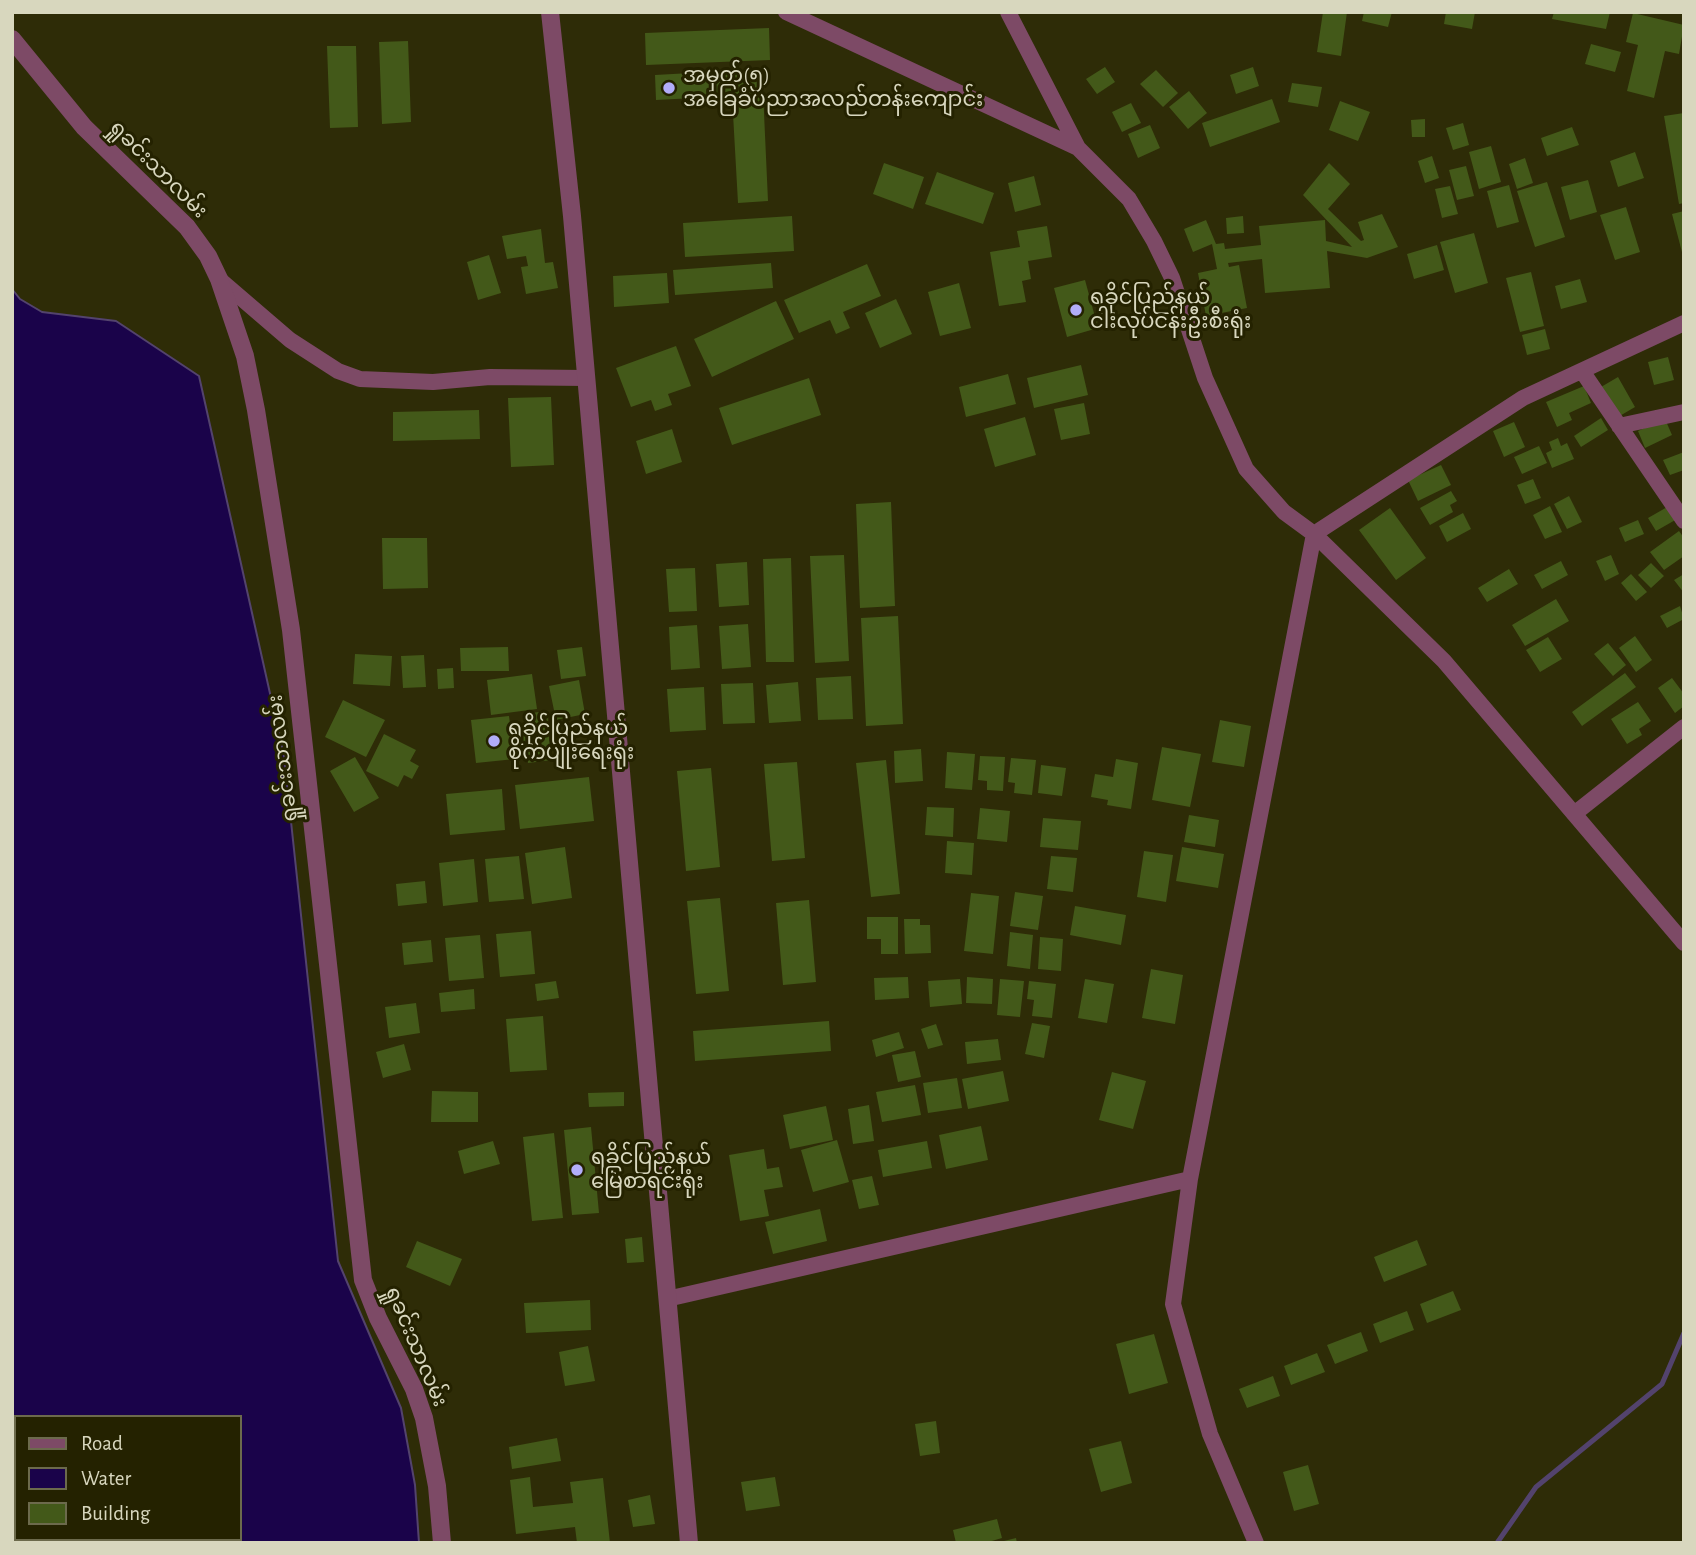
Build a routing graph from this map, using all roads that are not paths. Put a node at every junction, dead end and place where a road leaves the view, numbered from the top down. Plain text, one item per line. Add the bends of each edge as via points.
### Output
1 (550, 12) edge
2 (786, 12) edge
3 (1009, 12) edge
4 (12, 39) edge
5 (1078, 148) junction
6 (219, 279) junction
7 (1684, 323) edge
8 (1581, 371) junction
9 (586, 377) junction
10 (1684, 412) edge
11 (1619, 426) junction
12 (1684, 521) edge
13 (1314, 534) junction
14 (1684, 727) edge
15 (1574, 814) junction
16 (1684, 943) edge
17 (1191, 1179) junction
18 (667, 1299) junction
19 (442, 1543) edge
20 (689, 1543) edge
21 (1256, 1543) edge

1 - 9 street
2 - 5 street
3 - 5 street
4 - 6 street, ရှုခင်းသာလမ်း via 84,127 187,227
5 - 13 street via 1129,199 1154,241 1172,278 1205,379 1246,469 1284,512
6 - 9 street via 289,340 360,379 433,382
6 - 19 street, ရှုခင်းသာလမ်း via 238,332 256,410 291,631 363,1280 424,1418
7 - 8 street
8 - 11 street
8 - 13 street via 1522,398
9 - 18 street
10 - 11 street
11 - 12 street
13 - 15 street via 1444,661
13 - 17 street
14 - 15 street
15 - 16 street
17 - 18 street
17 - 21 street via 1173,1304 1210,1434
18 - 20 street

